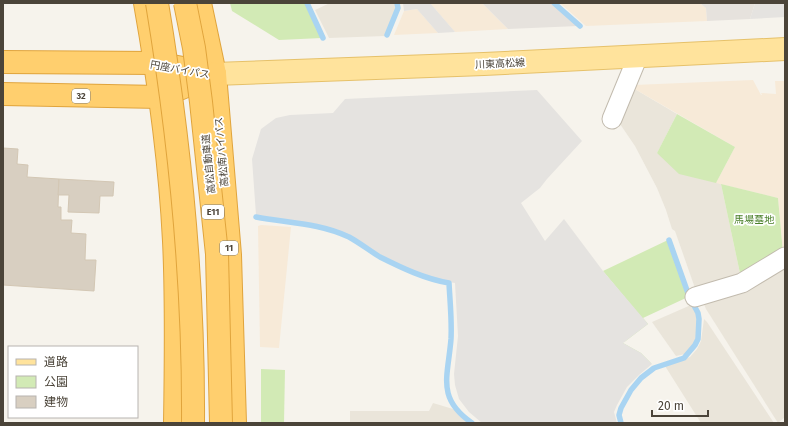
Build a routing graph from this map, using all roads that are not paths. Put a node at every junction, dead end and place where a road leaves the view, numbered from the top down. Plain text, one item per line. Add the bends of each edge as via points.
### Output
1 (145, 3) edge
2 (157, 3) edge
3 (185, 3) edge
4 (200, 3) edge
5 (785, 49) edge
6 (638, 56) junction
7 (3, 62) edge
8 (156, 63) junction
9 (215, 74) junction
10 (3, 94) edge
11 (160, 97) junction
12 (612, 119) dead end
13 (785, 257) edge
14 (695, 297) dead end
15 (176, 423) edge
16 (193, 423) edge
17 (220, 423) edge
18 (235, 423) edge

1 - 8 highway
2 - 16 highway, bridge via 173,105 188,254
3 - 17 highway, 高松自動車道 / E11, bridge via 201,102 217,254
4 - 9 highway, 高松南バイパス / 11
5 - 6 main road, 川東高松線
6 - 9 main road, 川東高松線
6 - 12 street
7 - 8 highway, 円座バイパス
8 - 9 highway, 円座バイパス
8 - 11 highway
9 - 11 highway, 円座バイパス / 32
9 - 18 highway, 高松南バイパス / 11 via 230,255
10 - 11 highway, 円座バイパス / 32
11 - 15 highway via 174,240
13 - 14 street via 742,282

